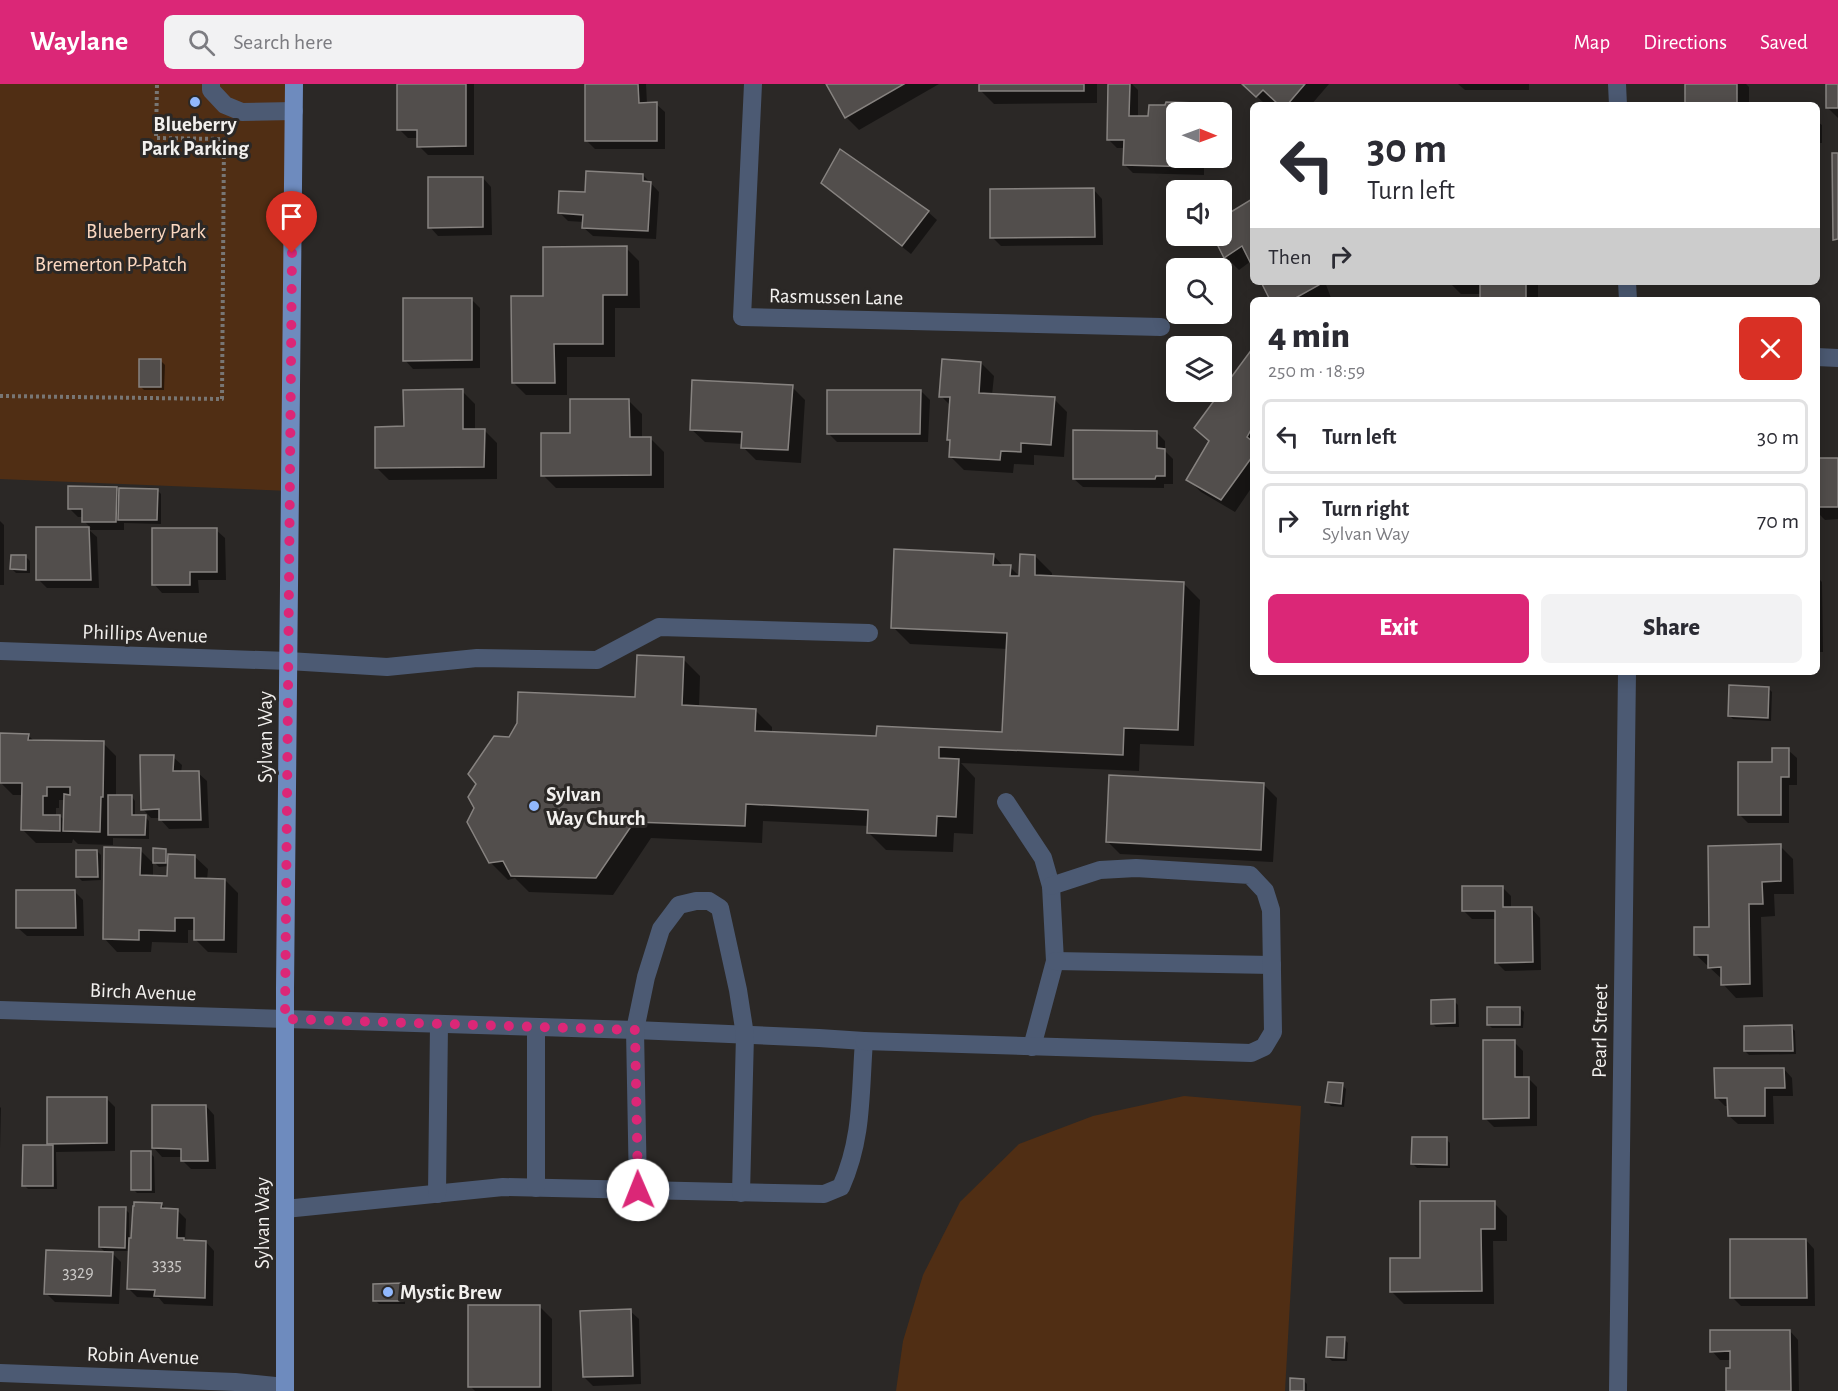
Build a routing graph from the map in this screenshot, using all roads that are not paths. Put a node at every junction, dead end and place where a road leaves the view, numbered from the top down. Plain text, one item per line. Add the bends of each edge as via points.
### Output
1 (212, 84) edge
2 (294, 84) edge
3 (753, 84) edge
4 (1617, 84) edge
5 (1618, 102) edge
6 (294, 111) junction
7 (1161, 327) dead end
8 (1820, 357) edge
9 (1838, 358) edge
10 (869, 633) dead end
11 (0, 651) edge
12 (288, 662) junction
13 (1627, 675) edge
14 (1006, 802) dead end
15 (1051, 886) junction
16 (1054, 961) junction
17 (1272, 965) junction
18 (0, 1010) edge
19 (285, 1019) junction
20 (439, 1024) junction
21 (536, 1028) junction
22 (635, 1030) junction
23 (745, 1035) junction
24 (864, 1041) junction
25 (1032, 1047) junction
26 (536, 1188) junction
27 (638, 1190) junction
28 (741, 1193) junction
29 (437, 1194) junction
30 (285, 1209) junction
31 (0, 1373) edge
32 (285, 1389) edge
33 (1618, 1391) edge

1 - 6 street via 211,90 225,105 242,112
2 - 6 main road, Sylvan Way
3 - 7 street, Rasmussen Lane via 742,317
4 - 5 street
6 - 12 main road, Sylvan Way
8 - 9 street
10 - 12 street, Phillips Avenue via 658,627 597,660 477,658 387,667
11 - 12 street, Phillips Avenue
12 - 19 main road, Sylvan Way
13 - 33 street, Pearl Street
14 - 15 street via 1043,858
15 - 16 street
15 - 17 street, Birch Avenue via 1100,870 1136,868 1250,875 1265,891 1271,910
16 - 17 street
16 - 25 street
17 - 25 street, Birch Avenue via 1273,1032 1264,1047 1251,1053
18 - 19 street, Birch Avenue
19 - 20 street, Birch Avenue
19 - 30 main road, Sylvan Way
20 - 21 street, Birch Avenue
20 - 29 street
21 - 22 street, Birch Avenue
21 - 26 street
22 - 23 street, Birch Avenue
22 - 23 street via 661,929 679,905 709,901 720,908
22 - 27 street
23 - 24 street, Birch Avenue
23 - 28 street
24 - 25 street, Birch Avenue
24 - 28 street via 858,1131 841,1187 824,1194
26 - 27 street
26 - 29 street
27 - 28 street
29 - 30 street
30 - 32 main road, Sylvan Way
31 - 32 street, Robin Avenue via 235,1382

